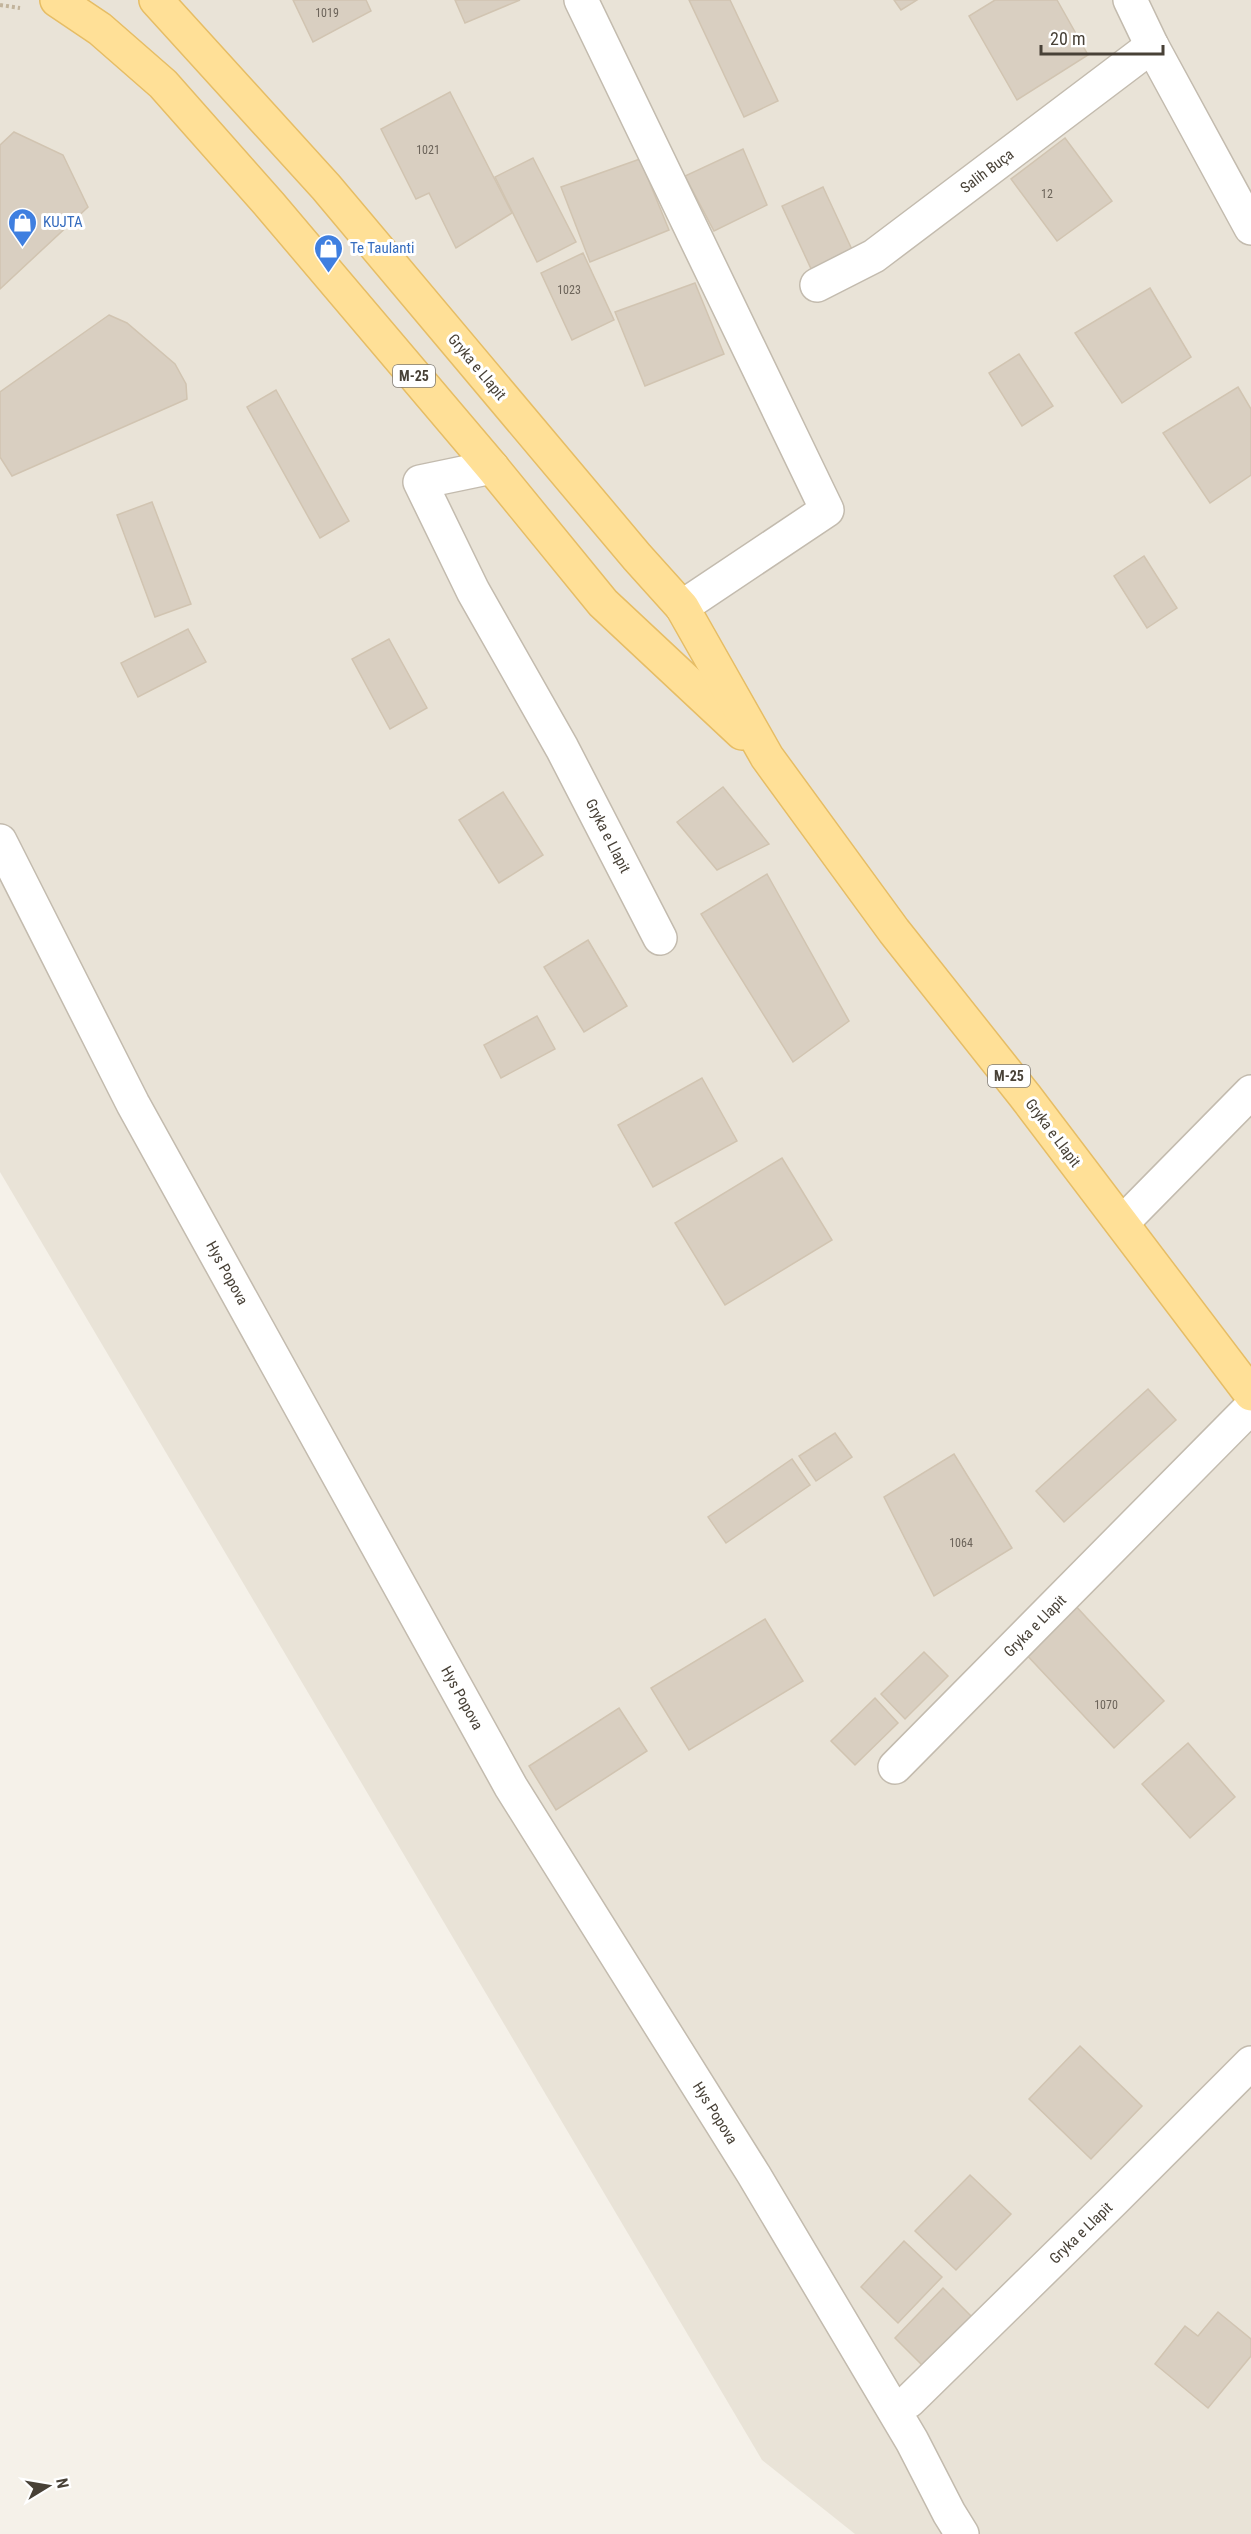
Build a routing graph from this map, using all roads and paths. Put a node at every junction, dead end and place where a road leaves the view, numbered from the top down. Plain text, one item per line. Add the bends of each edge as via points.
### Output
1 (57, 0) edge
2 (156, 0) edge
3 (581, 0) edge
4 (1130, 0) edge
5 (1152, 46) junction
6 (1251, 228) edge
7 (817, 285) dead end
8 (492, 467) junction
9 (682, 607) junction
10 (767, 757) junction
11 (0, 841) edge
12 (660, 938) dead end
13 (1251, 1092) edge
14 (1122, 1223) junction
15 (1251, 1394) edge
16 (1251, 1407) edge
17 (895, 1767) dead end
18 (1251, 2062) edge
19 (909, 2401) dead end
20 (963, 2534) edge

1 - 8 main road, Gryka e Llapit / M-25 via 100,29 163,84
2 - 9 main road, Gryka e Llapit / M-25 via 326,187
3 - 9 street via 827,510
4 - 5 street
5 - 6 street
5 - 7 street, Salih Buça via 874,256
8 - 10 main road, Gryka e Llapit / M-25 via 603,603
8 - 12 street, Gryka e Llapit via 420,482 473,591 562,748
9 - 10 main road, Gryka e Llapit / M-25
10 - 14 main road, Gryka e Llapit / M-25 via 894,931
11 - 20 street, Hys Popova via 133,1104 511,1787 754,2175
13 - 14 street
14 - 15 main road, Gryka e Llapit / M-25
16 - 17 street, Gryka e Llapit
18 - 19 street, Gryka e Llapit

